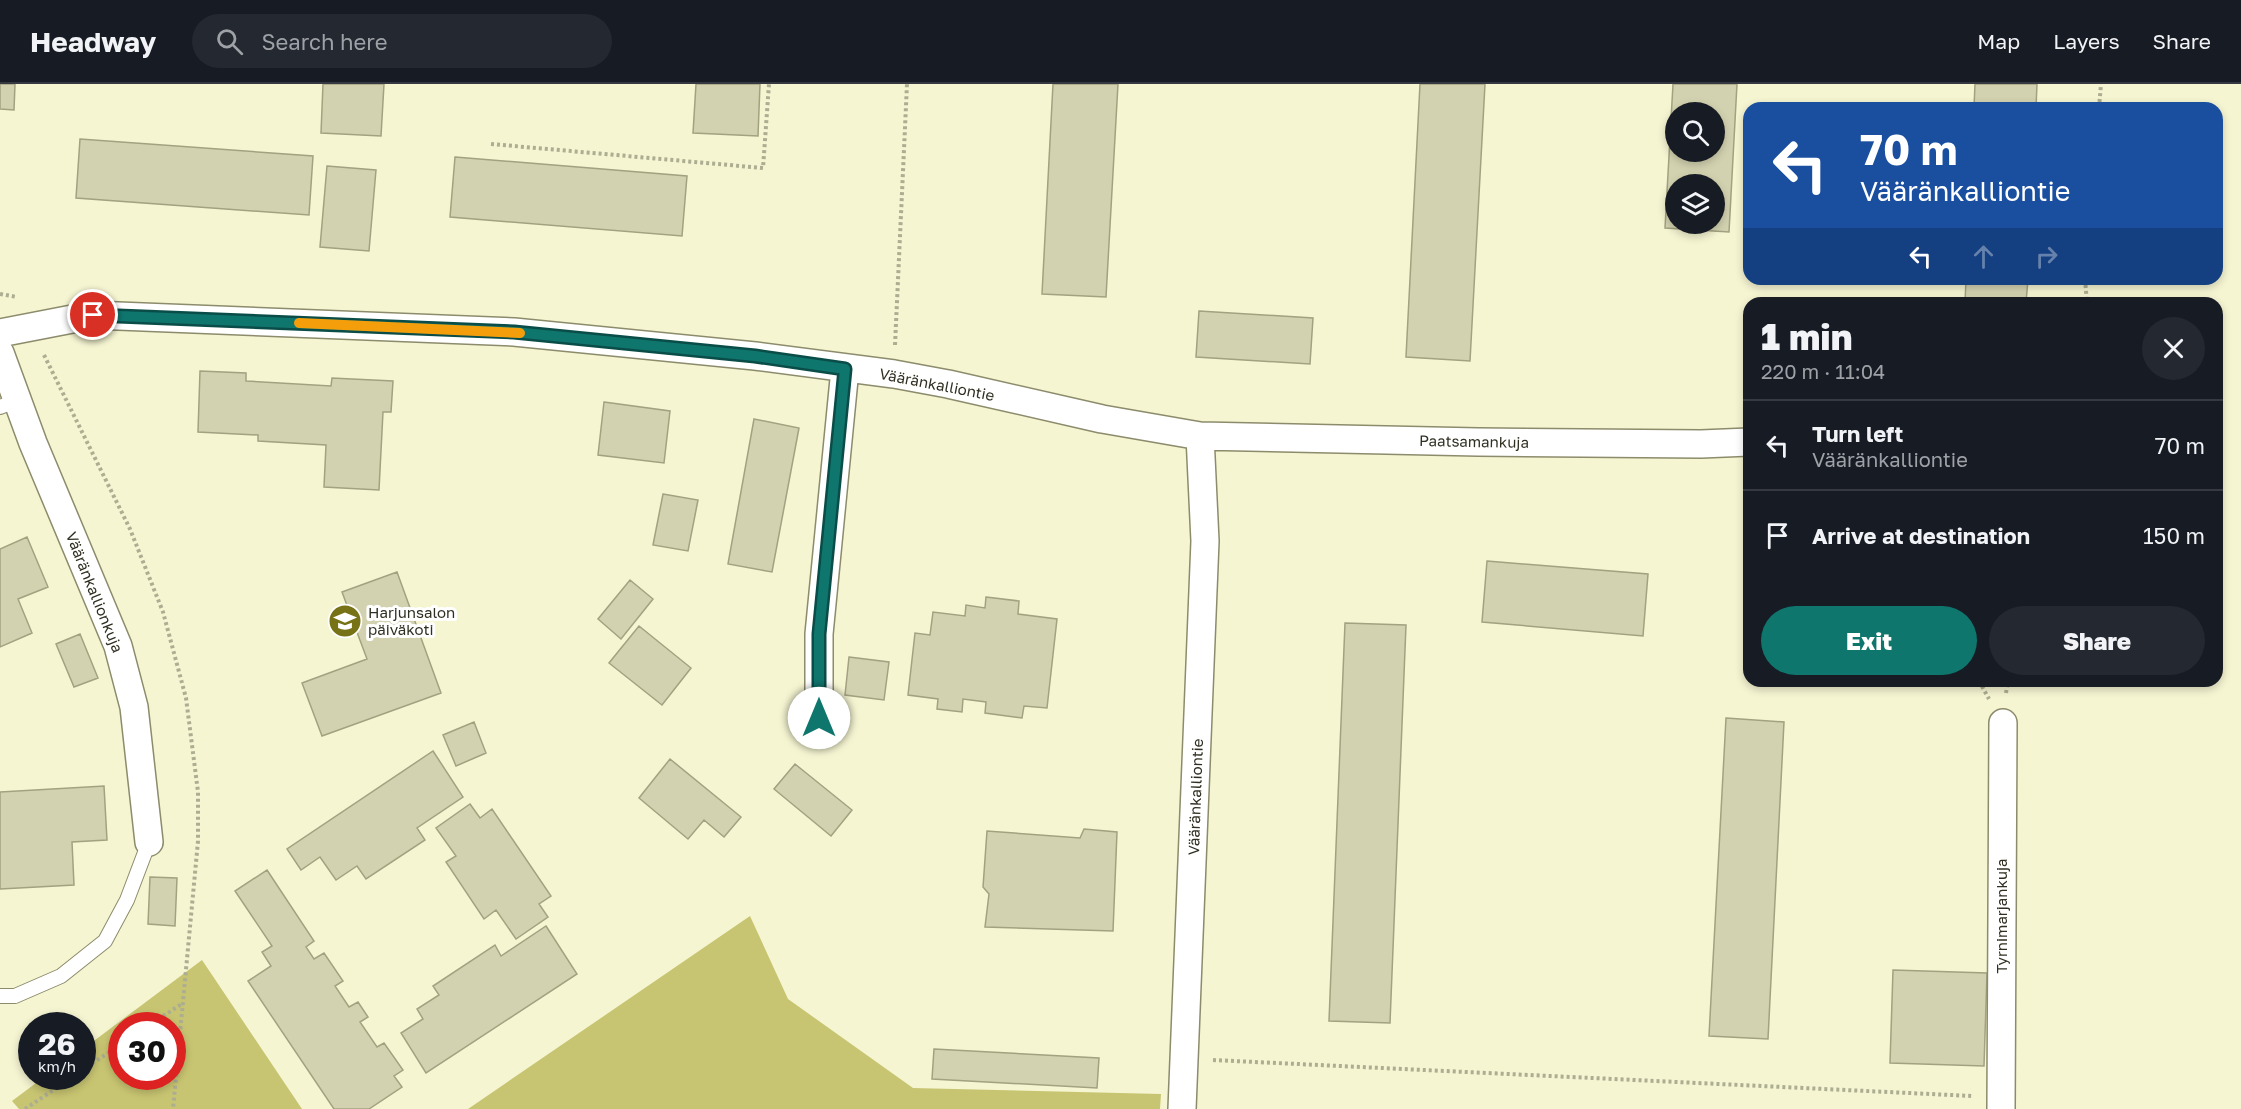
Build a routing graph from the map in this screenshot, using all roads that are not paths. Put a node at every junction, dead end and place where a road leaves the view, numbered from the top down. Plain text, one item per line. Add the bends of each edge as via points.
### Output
1 (0, 333) edge
2 (0, 353) edge
3 (845, 369) junction
4 (9, 403) edge
5 (1200, 436) junction
6 (1743, 442) edge
7 (819, 718) dead end
8 (2003, 723) dead end
9 (149, 842) joint
10 (0, 996) edge
11 (2000, 1103) edge
12 (1182, 1109) edge

1 - 3 street, Vääränkalliontie via 93,315 514,332
2 - 4 street, Vääränkallionkuja
3 - 5 street, Vääränkalliontie via 948,384 1102,419
3 - 7 street via 819,634
4 - 9 street, Vääränkallionkuja via 33,443 118,646 134,707
5 - 6 street, Paatsamankuja
5 - 12 street, Vääränkalliontie via 1205,541
8 - 11 street, Tyrnimarjankuja
9 - 10 lane via 127,900 105,941 62,976 15,996

